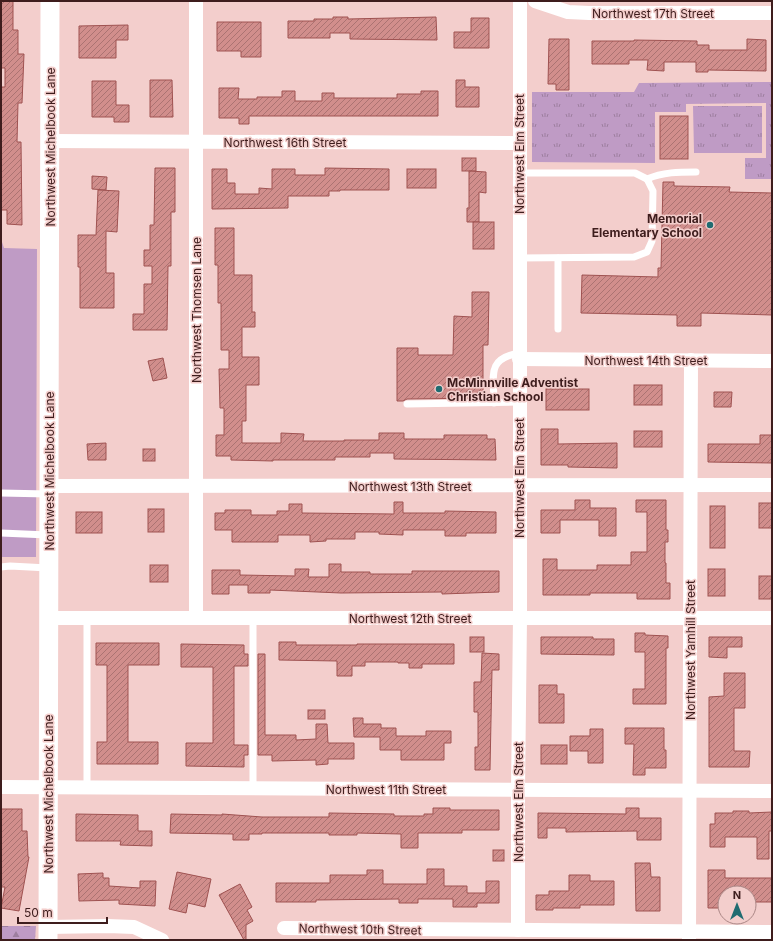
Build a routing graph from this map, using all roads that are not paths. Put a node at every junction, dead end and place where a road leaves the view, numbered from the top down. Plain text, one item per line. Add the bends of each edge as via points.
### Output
1 (50, 1) edge
2 (196, 1) edge
3 (520, 1) edge
4 (535, 1) edge
5 (772, 13) edge
6 (51, 141) junction
7 (196, 142) junction
8 (519, 143) junction
9 (696, 172) dead end
10 (519, 173) junction
11 (647, 179) junction
12 (519, 258) junction
13 (558, 258) junction
14 (558, 329) dead end
15 (519, 356) junction
16 (691, 360) junction
17 (772, 361) edge
18 (519, 402) junction
19 (494, 403) junction
20 (407, 404) dead end
21 (690, 485) junction
22 (772, 485) edge
23 (196, 486) junction
24 (519, 486) junction
25 (49, 490) junction
26 (1, 493) edge
27 (1, 533) edge
28 (48, 535) junction
29 (1, 567) edge
30 (48, 568) junction
31 (48, 618) junction
32 (87, 618) junction
33 (196, 618) junction
34 (253, 618) junction
35 (520, 618) junction
36 (690, 618) junction
37 (772, 618) edge
38 (1, 787) edge
39 (48, 787) junction
40 (87, 787) junction
41 (253, 788) junction
42 (518, 790) junction
43 (689, 790) junction
44 (772, 790) edge
45 (284, 928) dead end
46 (518, 930) junction
47 (772, 932) edge
48 (48, 933) edge
49 (689, 936) edge
50 (162, 940) edge

1 - 6 street, Northwest Michelbook Lane
2 - 7 street, Northwest Thomsen Lane
3 - 8 street, Northwest Elm Street
4 - 5 street, Northwest 17th Street via 568,12
6 - 7 street, Northwest 16th Street
6 - 25 street, Northwest Michelbook Lane
7 - 8 street, Northwest 16th Street
7 - 23 street, Northwest Thomsen Lane
8 - 10 street, Northwest Elm Street
9 - 11 lane via 669,172
10 - 11 lane via 635,173
10 - 12 street, Northwest Elm Street
11 - 13 lane via 652,191 652,241 647,252 634,257
12 - 13 lane
12 - 15 street, Northwest Elm Street
13 - 14 lane
15 - 16 street, Northwest 14th Street
15 - 18 street, Northwest Elm Street
15 - 19 lane via 510,355 501,359 494,367
16 - 17 street, Northwest 14th Street
16 - 21 street, Northwest Yamhill Street
18 - 19 lane
18 - 24 street, Northwest Elm Street
19 - 20 lane
21 - 22 street, Northwest 13th Street
21 - 24 street, Northwest 13th Street
21 - 36 street, Northwest Yamhill Street
23 - 24 street, Northwest 13th Street
23 - 25 street, Northwest 13th Street
23 - 33 street, Northwest Thomsen Lane
24 - 35 street, Northwest Elm Street
25 - 26 lane
25 - 28 street, Northwest Michelbook Lane
27 - 28 lane
28 - 30 street, Northwest Michelbook Lane
29 - 30 lane
30 - 31 street, Northwest Michelbook Lane
31 - 32 street, Northwest 12th Street
31 - 39 street, Northwest Michelbook Lane
32 - 33 street, Northwest 12th Street
32 - 40 lane
33 - 34 street, Northwest 12th Street
34 - 35 street, Northwest 12th Street
34 - 41 lane
35 - 36 street, Northwest 12th Street
35 - 42 street, Northwest Elm Street
36 - 37 street, Northwest 12th Street
36 - 43 street, Northwest Yamhill Street
38 - 39 street, Northwest 11th Street
39 - 40 street, Northwest 11th Street
39 - 48 street, Northwest Michelbook Lane
40 - 41 street, Northwest 11th Street
41 - 42 street, Northwest 11th Street
42 - 43 street, Northwest 11th Street
42 - 46 street, Northwest Elm Street
43 - 44 street, Northwest 11th Street
43 - 49 street, Northwest Yamhill Street
45 - 46 street, Northwest 10th Street
46 - 49 street, Northwest 10th Street
47 - 49 street, Northwest 10th Street
48 - 50 street via 108,926 134,927

